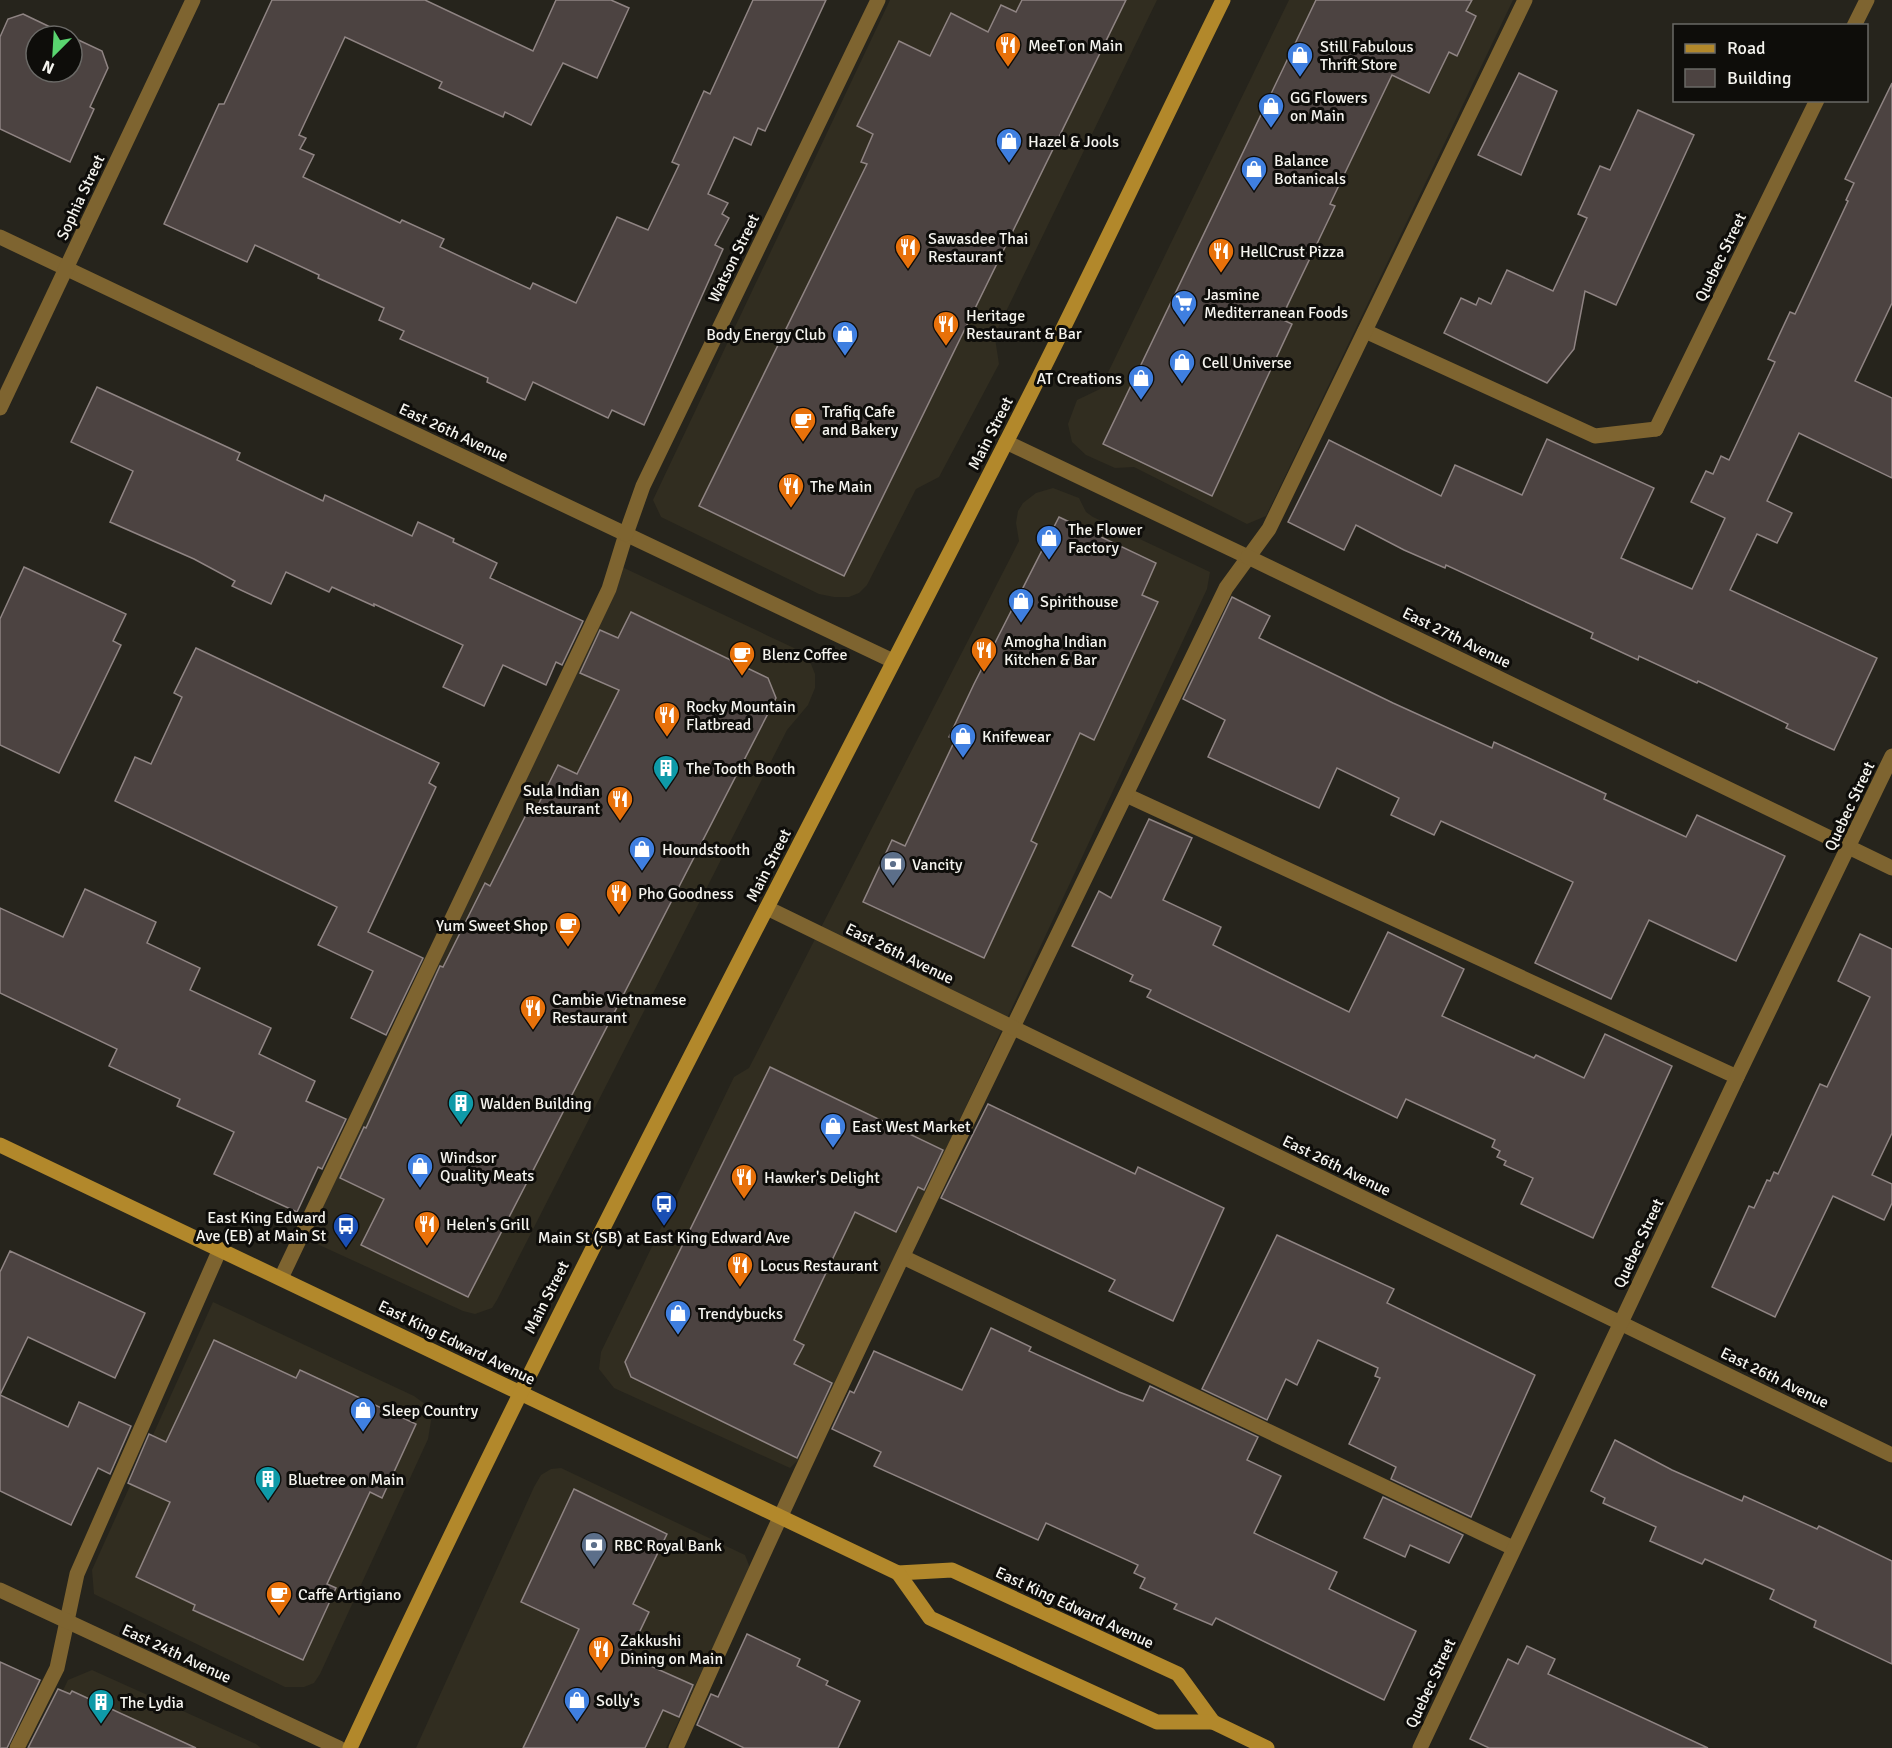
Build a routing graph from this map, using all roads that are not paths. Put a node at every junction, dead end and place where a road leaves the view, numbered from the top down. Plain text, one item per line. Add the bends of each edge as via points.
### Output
1 (193, 0) edge
2 (878, 0) edge
3 (1223, 0) edge
4 (1525, 0) edge
5 (1867, 0) edge
6 (1855, 24) edge
7 (1816, 102) edge
8 (0, 237) edge
9 (66, 268) junction
10 (1365, 331) junction
11 (0, 408) edge
12 (1005, 442) junction
13 (626, 534) junction
14 (1248, 557) junction
15 (893, 661) junction
16 (1892, 756) edge
17 (1126, 795) junction
18 (1849, 846) junction
19 (1892, 867) edge
20 (767, 908) junction
21 (1013, 1027) junction
22 (1737, 1077) junction
23 (0, 1145) edge
24 (220, 1249) junction
25 (903, 1257) junction
26 (281, 1278) junction
27 (1621, 1322) junction
28 (519, 1392) junction
29 (1892, 1455) edge
30 (779, 1518) junction
31 (1513, 1548) junction
32 (898, 1574) junction
33 (0, 1590) edge
34 (67, 1621) junction
35 (1214, 1722) junction
36 (17, 1748) edge
37 (339, 1748) edge
38 (350, 1748) edge
39 (676, 1748) edge
40 (1267, 1748) edge
41 (1420, 1748) edge

1 - 9 street, Sophia Street
2 - 13 street, Watson Street via 643,486
3 - 12 main road, Main Street
4 - 10 street
5 - 6 street
7 - 10 street, Quebec Street via 1656,429 1595,436
8 - 9 street, East 26th Avenue
9 - 11 street, Sophia Street
9 - 13 street, East 26th Avenue
10 - 14 street via 1269,529
12 - 14 street, East 27th Avenue
12 - 15 main road, Main Street
13 - 15 street, East 26th Avenue
13 - 26 street, Watson Street via 609,589
14 - 17 street via 1226,588
14 - 18 street, East 27th Avenue
15 - 20 main road, Main Street
16 - 18 street, Quebec Street
17 - 21 street
17 - 22 street
18 - 19 street, East 27th Avenue
18 - 22 street, Quebec Street
20 - 21 street, East 26th Avenue
20 - 28 main road, Main Street
21 - 25 street
21 - 27 street, East 26th Avenue
22 - 27 street, Quebec Street
23 - 24 main road, East King Edward Avenue
24 - 26 main road, East King Edward Avenue
24 - 34 street via 77,1574
25 - 30 street
25 - 31 street
26 - 28 main road, East King Edward Avenue
27 - 29 street, East 26th Avenue
27 - 31 street, Quebec Street
28 - 30 main road, East King Edward Avenue
28 - 38 main road, Main Street
30 - 32 main road, East King Edward Avenue
30 - 39 street
31 - 41 street, Quebec Street
32 - 35 main road, East King Edward Avenue via 930,1618 1157,1722
32 - 35 main road, East King Edward Avenue via 952,1570 1178,1674
33 - 34 street, East 24th Avenue
34 - 36 street via 57,1668
34 - 37 street, East 24th Avenue
35 - 40 main road, East King Edward Avenue

